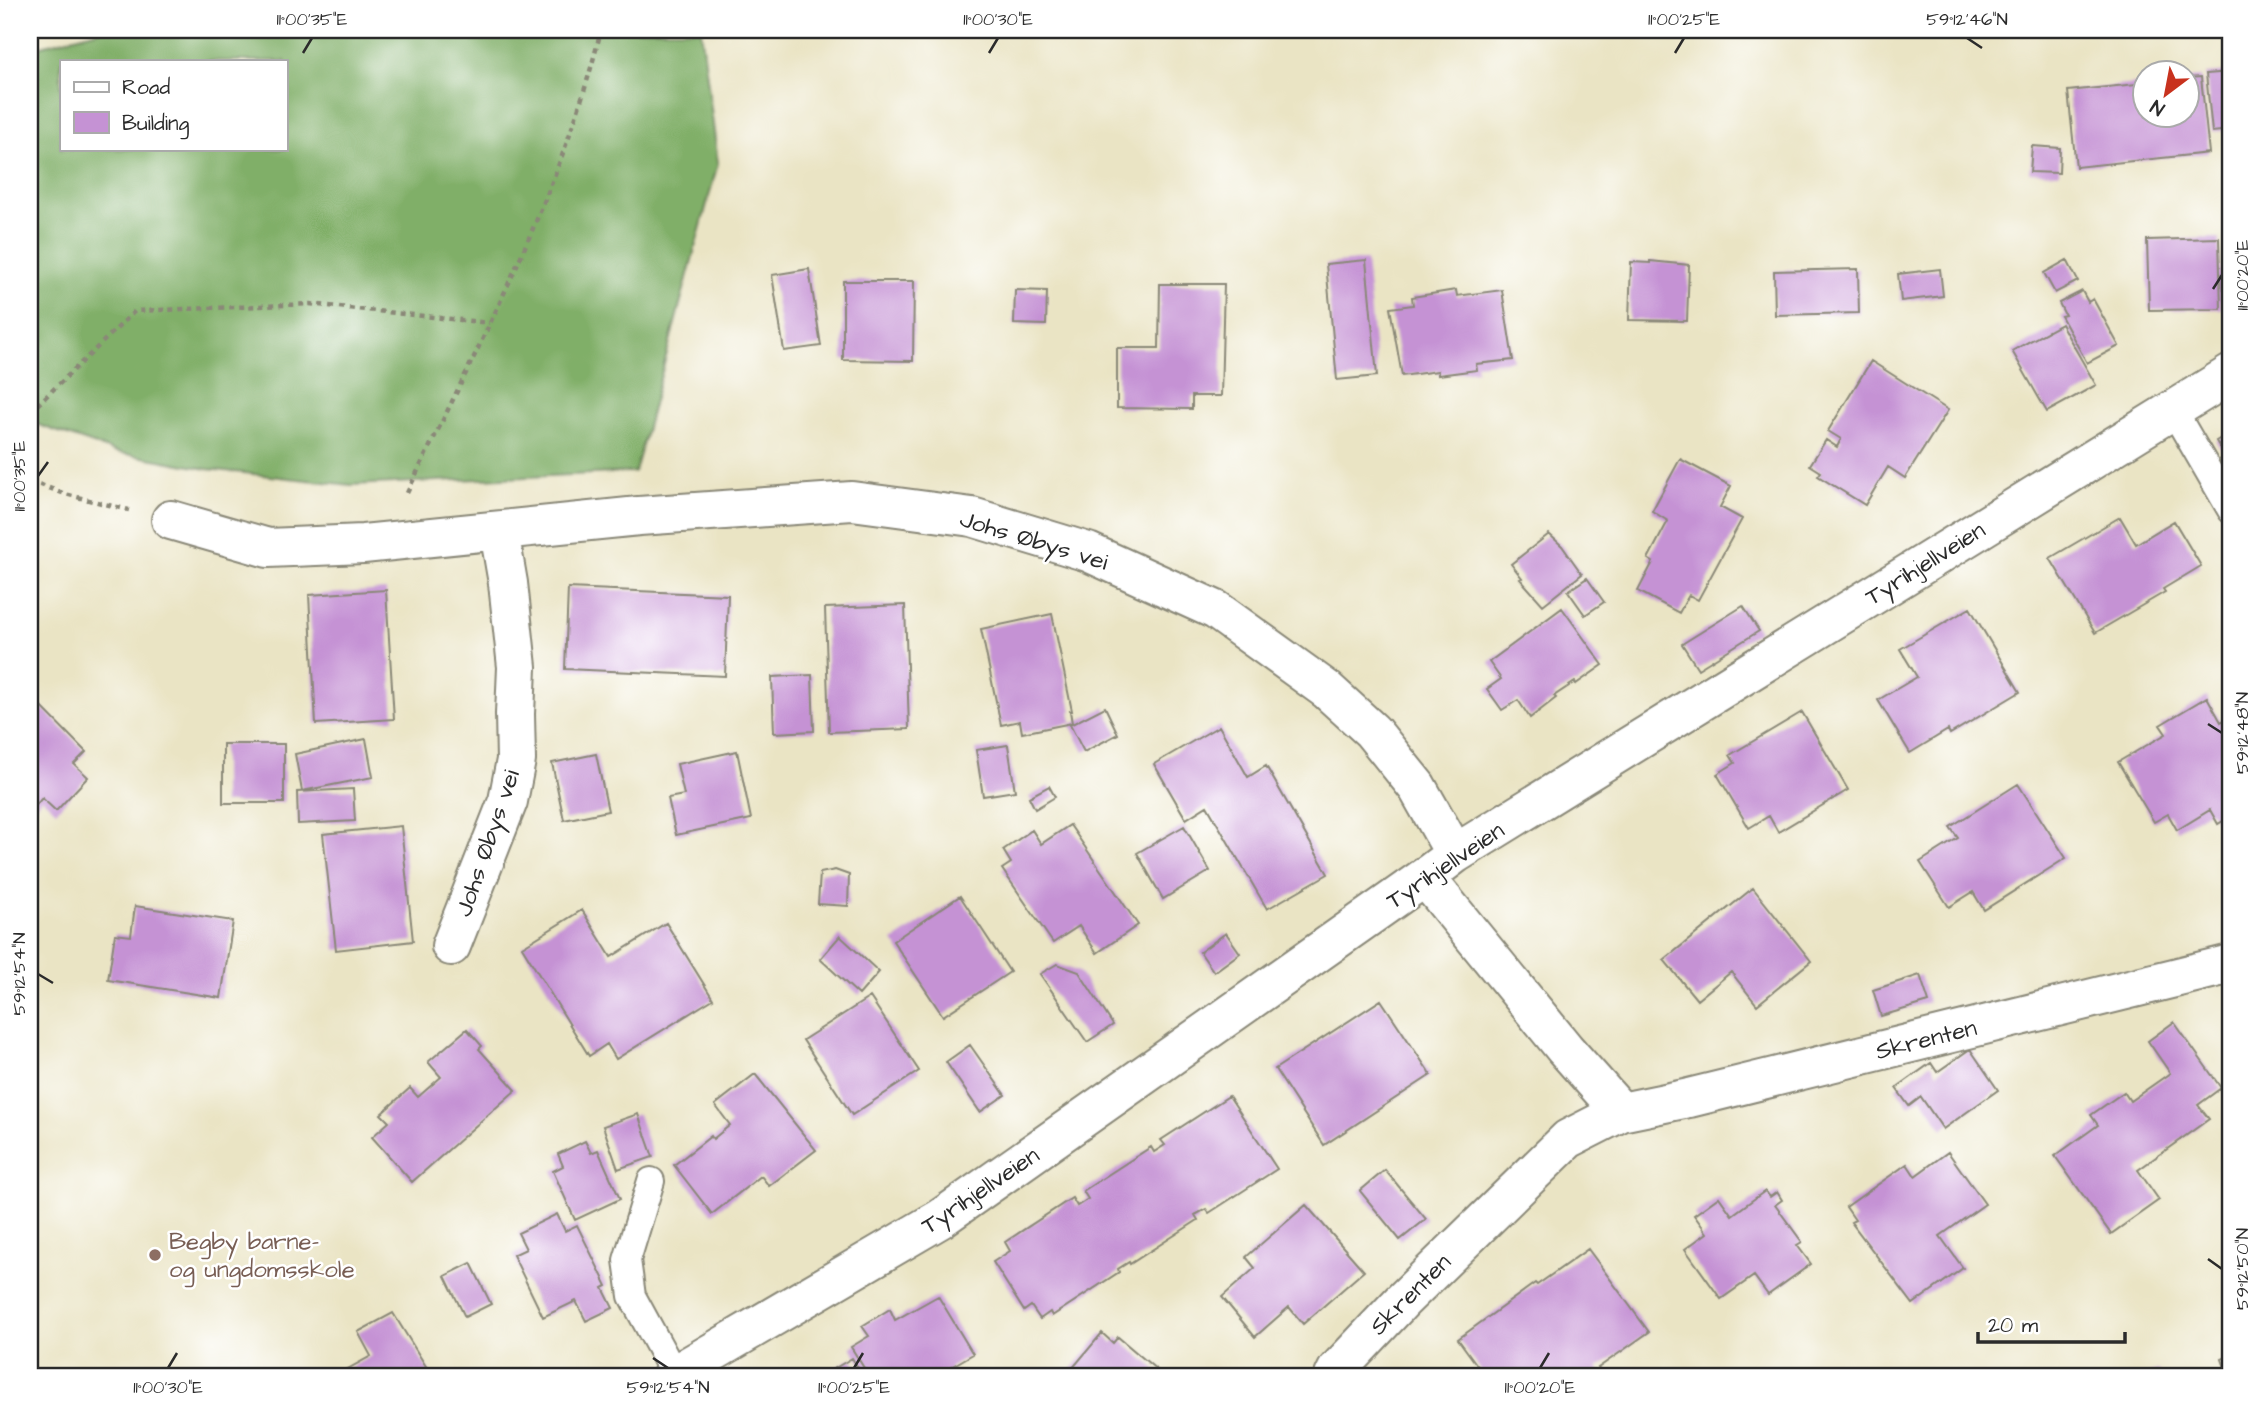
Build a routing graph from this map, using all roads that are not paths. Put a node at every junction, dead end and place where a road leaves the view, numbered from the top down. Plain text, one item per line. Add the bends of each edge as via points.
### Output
1 (2231, 374) edge
2 (2174, 410) junction
3 (2231, 510) edge
4 (171, 520) road end
5 (499, 531) junction
6 (1455, 854) junction
7 (1425, 877) junction
8 (451, 946) dead end
9 (2231, 964) edge
10 (1621, 1112) junction
11 (652, 1181) dead end
12 (674, 1375) edge
13 (1334, 1376) edge

1 - 2 street, Tyrihjellveien
2 - 3 lane
2 - 6 street, Tyrihjellveien
4 - 5 street, Johs Øbys vei via 268,548
5 - 6 street, Johs Øbys vei via 852,501 972,517 1087,552 1216,610 1328,690 1372,731 1416,787
5 - 8 street, Johs Øbys vei via 517,667 516,760 508,801
6 - 7 street, Tyrihjellveien
7 - 10 street
7 - 12 street, Tyrihjellveien via 940,1219
9 - 10 street, Skrenten
10 - 13 street, Skrenten via 1568,1139 1402,1301
11 - 12 lane via 627,1260 632,1296

